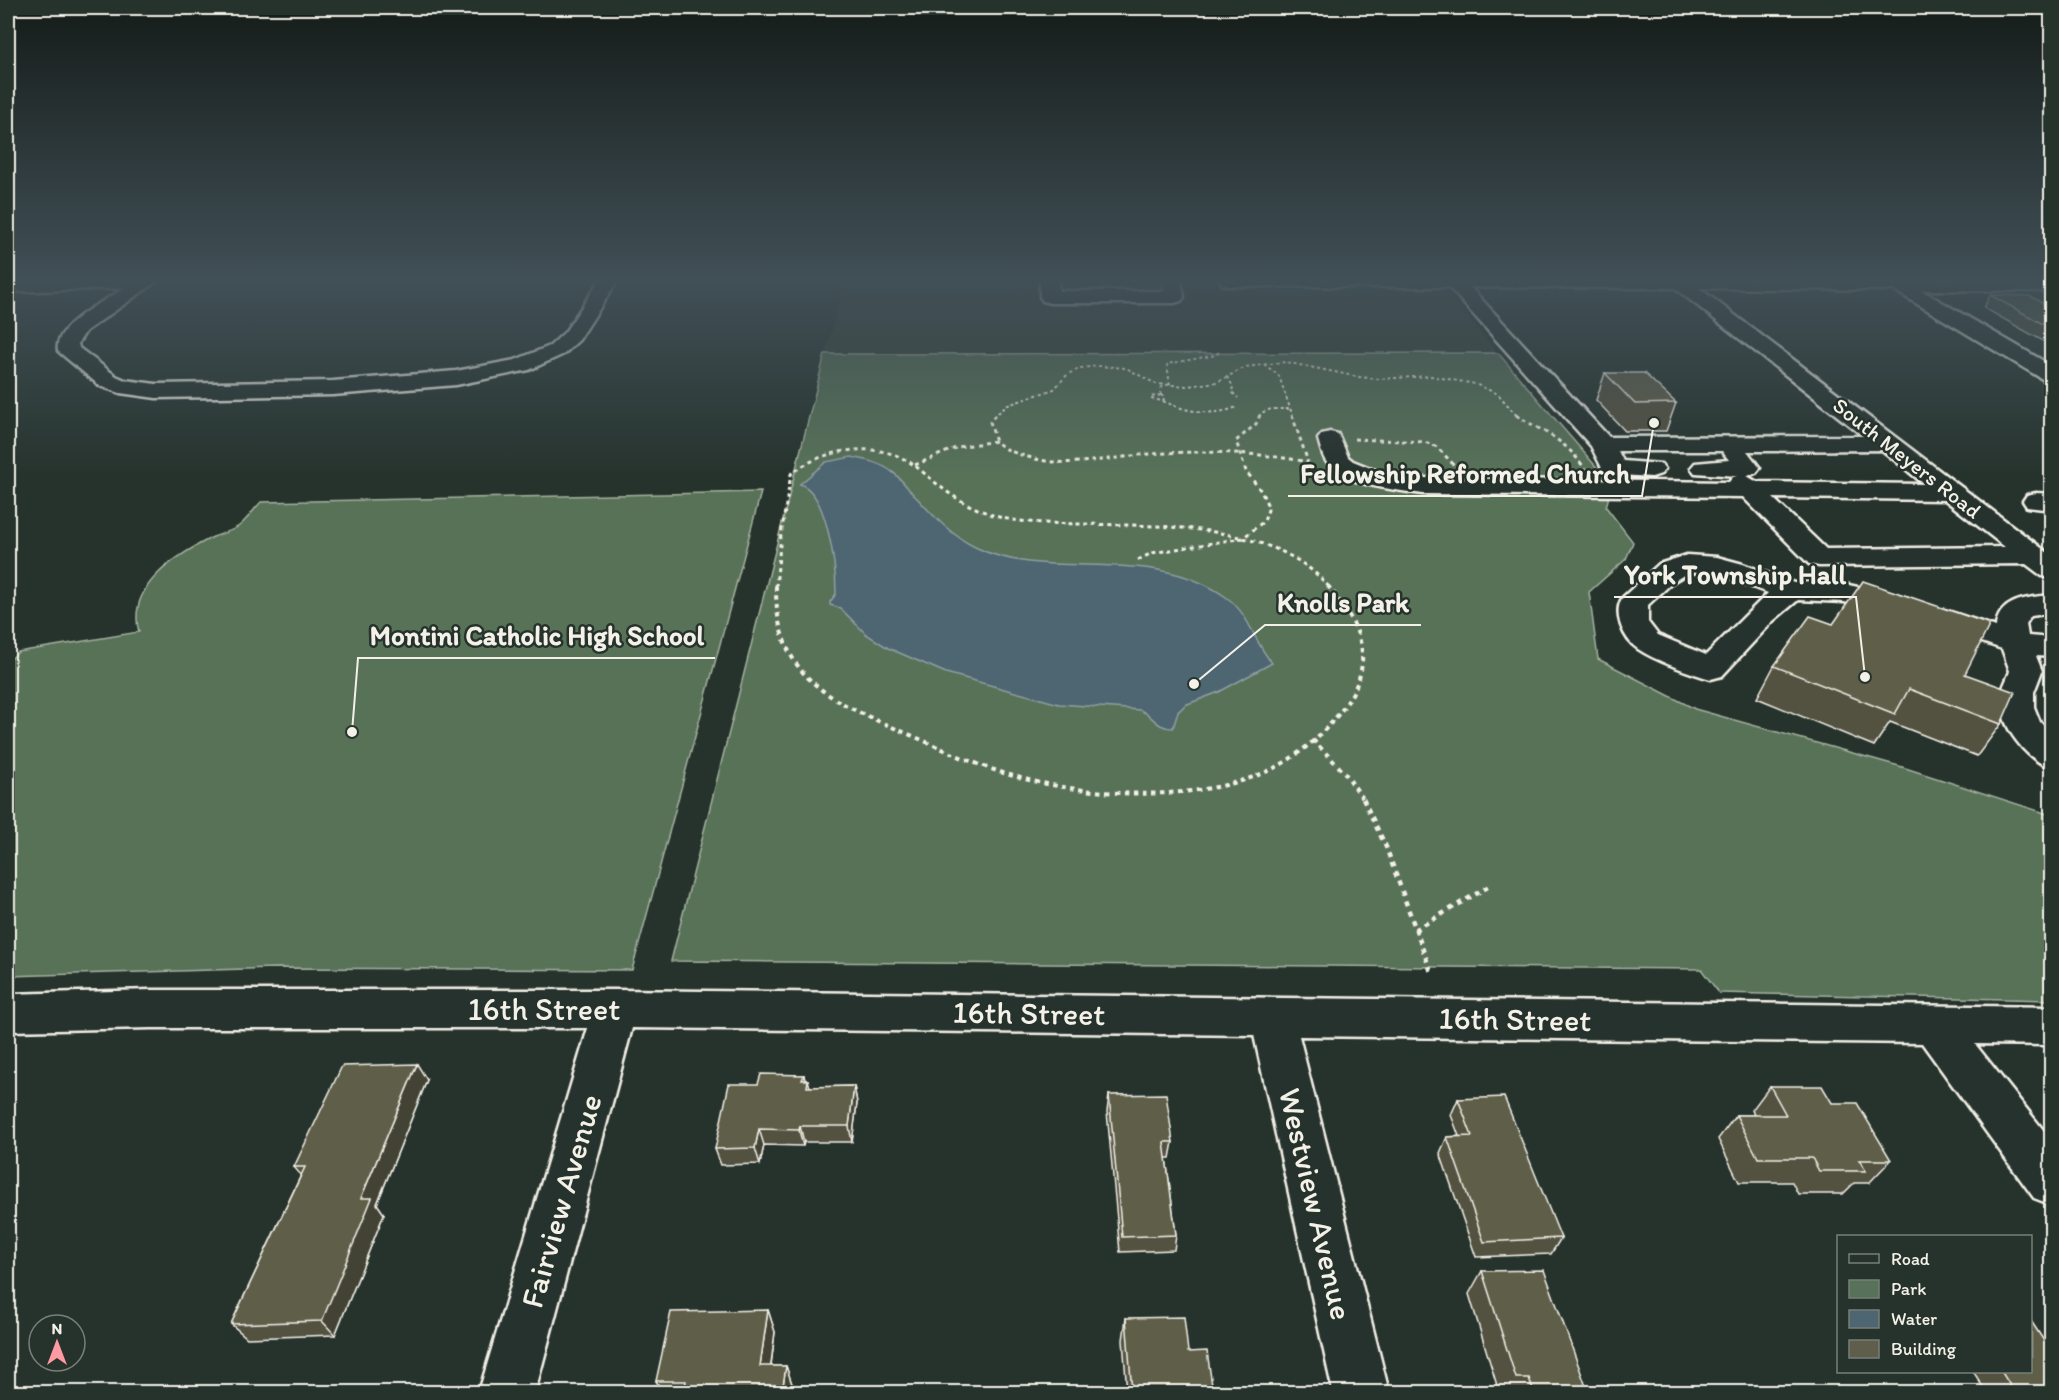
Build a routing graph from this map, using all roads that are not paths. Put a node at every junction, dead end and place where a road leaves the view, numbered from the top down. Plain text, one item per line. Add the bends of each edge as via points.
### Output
1 (67, 345) edge
2 (561, 345) edge
3 (1512, 345) edge
4 (1760, 345) edge
5 (2002, 345) edge
6 (2052, 375) edge
7 (1330, 439) road end
8 (1728, 442) junction
9 (1887, 443) junction
10 (1602, 444) junction
11 (1728, 468) junction
12 (1750, 490) junction
13 (1951, 492) junction
14 (2042, 562) edge
15 (1790, 592) junction
16 (2052, 604) edge
17 (2016, 644) junction
18 (2052, 648) edge
19 (2046, 746) edge
20 (615, 1009) junction
21 (8, 1013) edge
22 (1272, 1016) junction
23 (1934, 1025) junction
24 (2052, 1026) edge
25 (2052, 1181) edge
26 (507, 1392) edge
27 (1361, 1392) edge

1 - 2 street via 94,373 120,386 178,391 394,385 481,374 537,360
3 - 10 street
4 - 9 street, South Meyers Road
5 - 6 street
7 - 12 street via 1345,467 1423,486
8 - 9 street
8 - 10 street
8 - 11 street via 1747,468
9 - 13 street, South Meyers Road
10 - 11 street via 1614,470
11 - 12 street
12 - 13 street
12 - 14 street via 1819,558
13 - 14 street, South Meyers Road
15 - 15 street via 1773,604 1711,669 1647,642 1633,622 1633,603 1676,566 1705,564 1745,572
15 - 17 street via 1834,593 1890,602
16 - 17 street via 2016,611 2009,631
17 - 18 street
17 - 19 street via 2026,671 2017,698 2019,715
20 - 21 street, 16th Street via 151,1009
20 - 22 street, 16th Street
20 - 26 street, Fairview Avenue
22 - 23 street, 16th Street
22 - 27 street, Westview Avenue
23 - 24 street, 16th Street
23 - 25 street

